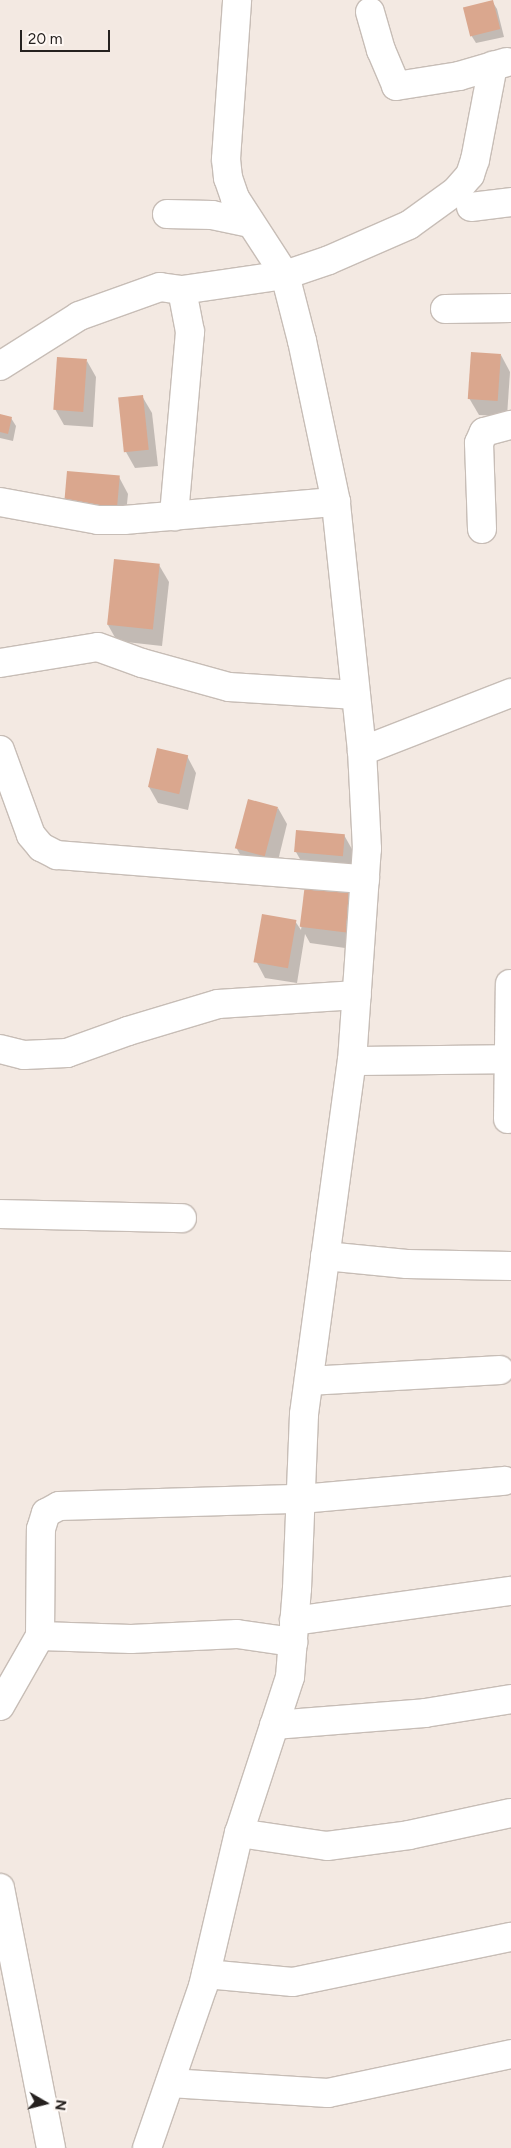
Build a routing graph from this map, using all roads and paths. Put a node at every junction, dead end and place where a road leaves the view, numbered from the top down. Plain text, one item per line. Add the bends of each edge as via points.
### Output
1 (237, 0) edge
2 (370, 12) dead end
3 (502, 63) edge
4 (511, 202) edge
5 (471, 207) dead end
6 (167, 214) dead end
7 (250, 223) junction
8 (285, 275) junction
9 (182, 290) junction
10 (511, 308) edge
11 (445, 309) dead end
12 (0, 366) edge
13 (511, 424) edge
14 (0, 502) edge
15 (336, 502) junction
16 (174, 516) junction
17 (482, 529) dead end
18 (0, 663) edge
19 (511, 693) edge
20 (356, 695) junction
21 (0, 750) edge
22 (362, 751) junction
23 (365, 879) junction
24 (510, 984) edge
25 (357, 995) junction
26 (0, 1048) edge
27 (509, 1059) junction
28 (352, 1061) junction
29 (508, 1120) dead end
30 (0, 1214) edge
31 (182, 1218) dead end
32 (325, 1256) junction
33 (511, 1266) edge
34 (500, 1370) dead end
35 (309, 1381) junction
36 (504, 1481) dead end
37 (301, 1499) junction
38 (511, 1591) edge
39 (293, 1632) junction
40 (40, 1636) junction
41 (511, 1699) edge
42 (0, 1706) edge
43 (274, 1726) junction
44 (511, 1813) edge
45 (239, 1833) junction
46 (0, 1888) edge
47 (511, 1937) edge
48 (206, 1974) junction
49 (511, 2054) edge
50 (170, 2083) junction
51 (50, 2148) edge
52 (147, 2148) edge

1 - 7 street via 226,159 235,198
2 - 3 street via 396,86 459,76
3 - 8 street via 470,175 456,191 409,225 329,260
4 - 5 street
6 - 7 street via 212,215
7 - 8 street
8 - 9 street
8 - 15 street
9 - 12 street via 160,287 79,316
9 - 16 street via 190,332
10 - 11 street
13 - 17 street via 484,432 479,443
14 - 16 street via 98,520
15 - 16 street
15 - 20 street
18 - 20 street via 98,647 229,687
19 - 22 street
20 - 22 street
21 - 23 street via 31,836 41,847 57,855
22 - 23 street via 367,849
23 - 25 street
24 - 27 street
25 - 26 street via 218,1004 67,1053 24,1055
25 - 28 street
27 - 28 street
27 - 29 street
28 - 32 street
30 - 31 street
32 - 33 street via 407,1264
32 - 35 street
34 - 35 street
35 - 37 street via 304,1414
36 - 37 street
37 - 39 street
37 - 40 street via 60,1506 46,1514 41,1529
38 - 39 street
39 - 40 street via 131,1639
39 - 43 street via 290,1676
40 - 42 street
41 - 43 street via 425,1713
43 - 45 street
44 - 45 street via 409,1835 327,1846
45 - 48 street
46 - 51 street
47 - 48 street via 293,1982
48 - 50 street
49 - 50 street via 328,2093
50 - 52 street

